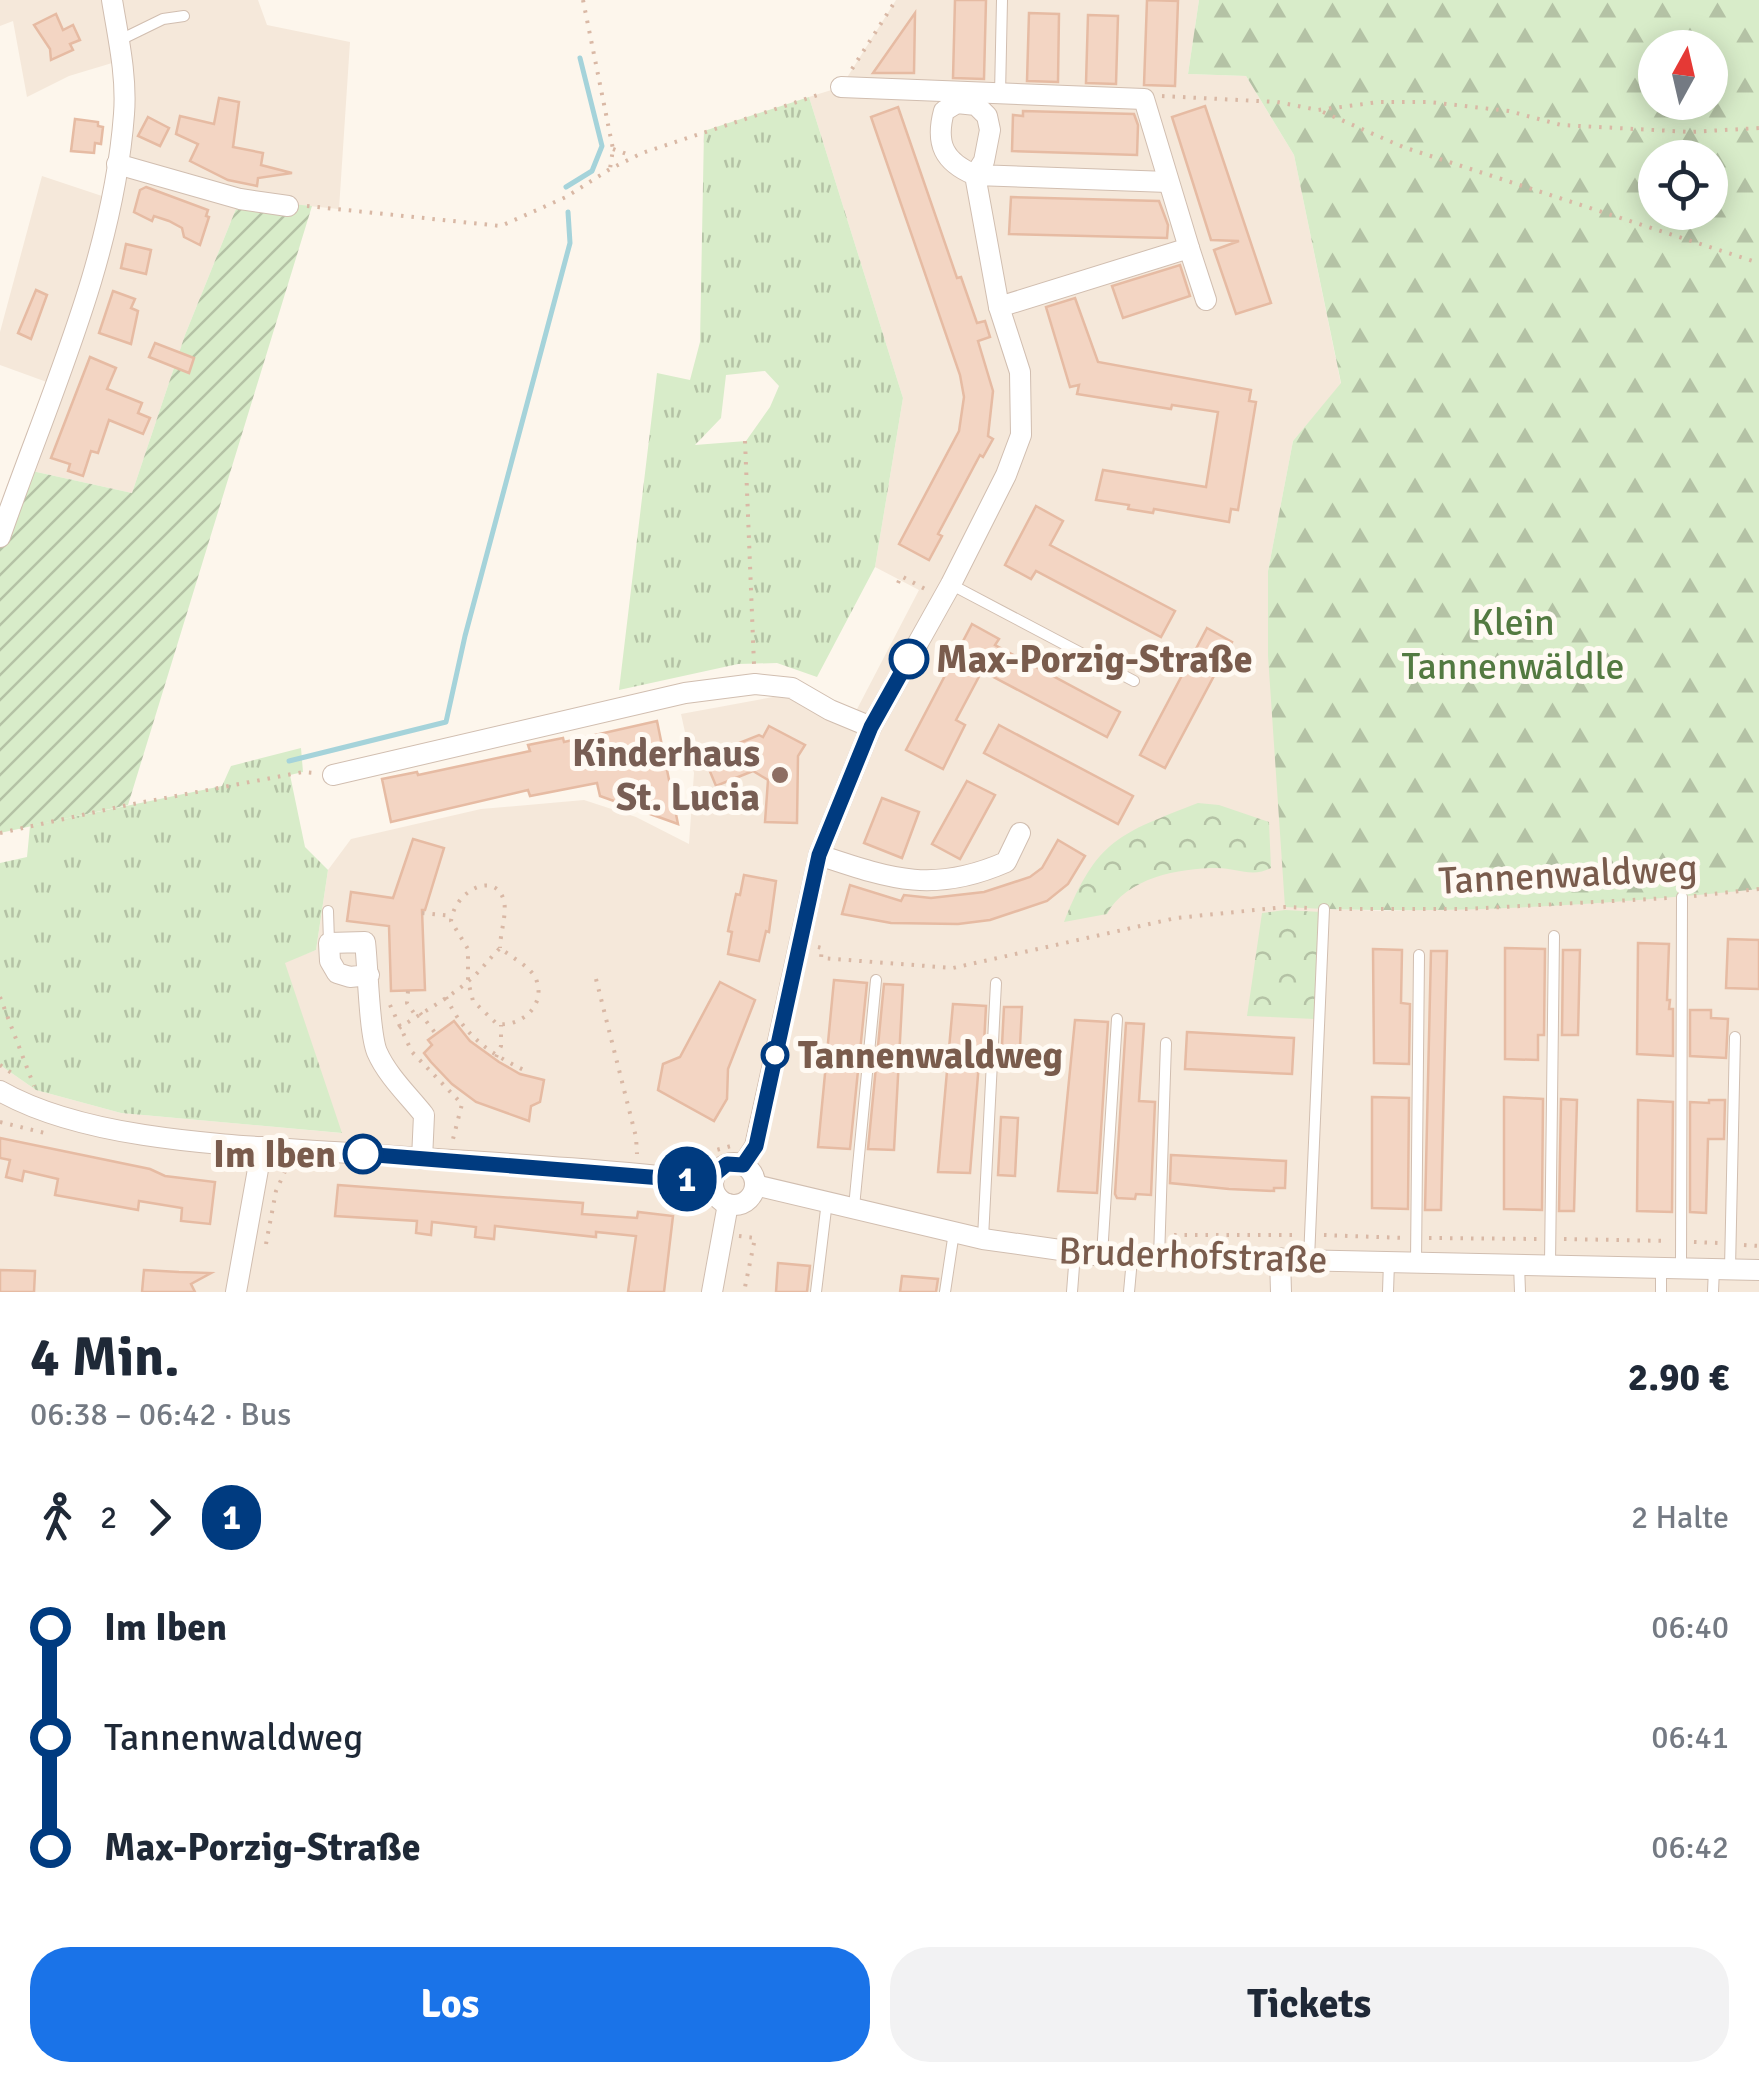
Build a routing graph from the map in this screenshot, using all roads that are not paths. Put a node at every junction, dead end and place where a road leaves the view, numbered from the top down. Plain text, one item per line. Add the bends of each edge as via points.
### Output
1 (112, 0) edge
2 (1002, 0) edge
3 (184, 16) dead end
4 (119, 41) junction
5 (841, 87) road end
6 (986, 97) junction
7 (117, 164) junction
8 (976, 175) junction
9 (1168, 182) junction
10 (288, 206) road end
11 (1190, 248) junction
12 (1206, 300) dead end
13 (999, 307) junction
14 (0, 537) edge
15 (947, 591) junction
16 (1134, 682) dead end
17 (871, 727) junction
18 (334, 775) road end
19 (1020, 834) dead end
20 (819, 855) junction
21 (1682, 897) road end
22 (1324, 909) road end
23 (328, 912) dead end
24 (1554, 936) dead end
25 (328, 943) junction
26 (1419, 956) dead end
27 (369, 975) junction
28 (876, 980) dead end
29 (996, 983) dead end
30 (1118, 1019) dead end
31 (1734, 1037) dead end
32 (1166, 1043) dead end
33 (0, 1091) edge
34 (262, 1147) junction
35 (423, 1149) junction
36 (743, 1165) junction
37 (712, 1182) junction
38 (755, 1185) junction
39 (827, 1200) junction
40 (728, 1204) junction
41 (854, 1207) junction
42 (954, 1232) junction
43 (983, 1239) junction
44 (1075, 1252) junction
45 (1102, 1256) junction
46 (1280, 1258) junction
47 (1132, 1259) junction
48 (1159, 1259) junction
49 (1309, 1259) junction
50 (1388, 1261) junction
51 (1416, 1262) junction
52 (1519, 1263) junction
53 (1550, 1264) junction
54 (1671, 1265) junction
55 (1722, 1268) junction
56 (1759, 1270) edge
57 (236, 1292) edge
58 (712, 1292) edge
59 (816, 1292) edge
60 (945, 1292) edge
61 (1072, 1292) edge
62 (1129, 1292) edge
63 (1281, 1292) edge
64 (1388, 1292) edge
65 (1520, 1292) edge
66 (1661, 1292) edge
67 (1714, 1292) edge

1 - 4 street
2 - 6 lane
3 - 4 lane via 163,18
4 - 7 street via 124,111
5 - 6 street
6 - 8 street via 990,130
6 - 8 street via 944,111 939,129 948,157
6 - 9 street via 1144,100
7 - 10 street
7 - 14 street via 99,262
8 - 9 street
8 - 13 street
9 - 11 street
11 - 12 street
11 - 13 street
13 - 15 street via 1020,372 1022,435
15 - 16 lane
15 - 17 street
17 - 18 street via 792,688 755,684 685,693
17 - 20 street
19 - 20 street via 1006,862 961,879 908,880
20 - 36 street via 756,1146
21 - 54 lane via 1681,1242
22 - 49 lane
23 - 25 lane
24 - 53 lane
25 - 27 street via 337,973
25 - 27 street via 365,942
26 - 51 lane
27 - 35 street via 374,1046 424,1115
28 - 41 lane
29 - 43 lane
30 - 45 lane
31 - 55 lane via 1731,1244
32 - 48 lane
33 - 34 street via 33,1109 108,1128
34 - 35 street
34 - 57 street
35 - 37 street
36 - 37 street via 727,1164
36 - 38 street
37 - 40 street
38 - 39 street, Bruderhofstraße
38 - 40 street via 746,1201
39 - 41 street, Bruderhofstraße
39 - 59 lane
40 - 58 street
41 - 42 street, Bruderhofstraße
42 - 43 street, Bruderhofstraße
42 - 60 lane
43 - 44 street, Bruderhofstraße
44 - 45 street, Bruderhofstraße
44 - 61 lane
45 - 47 street, Bruderhofstraße
46 - 48 street, Bruderhofstraße
46 - 49 street, Bruderhofstraße
46 - 63 street
47 - 48 street, Bruderhofstraße
47 - 62 lane
49 - 50 street, Bruderhofstraße
50 - 51 street, Bruderhofstraße
50 - 64 lane
51 - 52 street, Bruderhofstraße
52 - 53 street, Bruderhofstraße
52 - 65 lane
53 - 54 street, Bruderhofstraße
54 - 55 street, Bruderhofstraße
54 - 66 lane
55 - 56 street, Bruderhofstraße
55 - 67 lane

